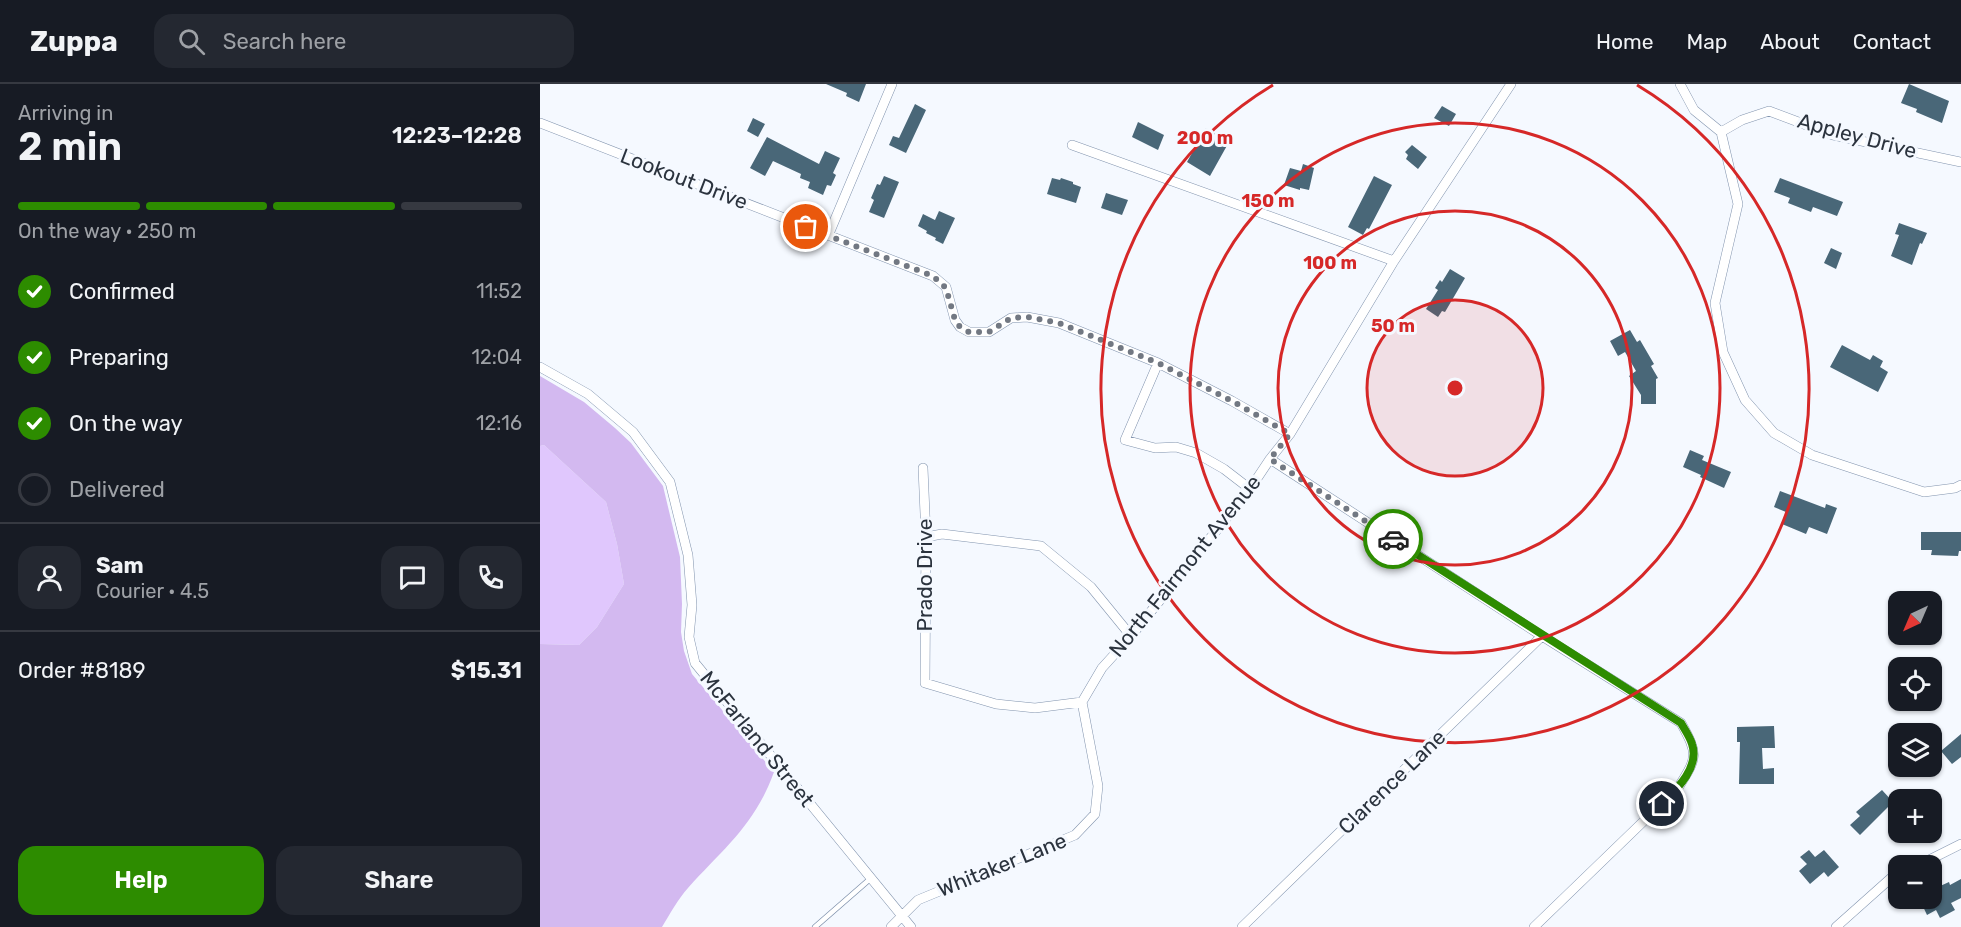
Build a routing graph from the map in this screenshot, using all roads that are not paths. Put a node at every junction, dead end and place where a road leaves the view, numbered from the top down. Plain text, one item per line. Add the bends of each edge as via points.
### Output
1 (892, 84) edge
2 (1511, 84) edge
3 (1680, 84) edge
4 (540, 123) edge
5 (1721, 132) junction
6 (1072, 145) dead end
7 (1961, 162) edge
8 (828, 236) junction
9 (1394, 261) junction
10 (1158, 363) junction
11 (540, 367) edge
12 (1290, 434) junction
13 (1270, 459) junction
14 (923, 468) dead end
15 (1961, 485) edge
16 (1250, 489) junction
17 (926, 537) junction
18 (1131, 636) junction
19 (1542, 636) junction
20 (1082, 702) junction
21 (1961, 844) edge
22 (1939, 855) edge
23 (870, 879) junction
24 (1888, 881) edge
25 (901, 915) junction
26 (815, 927) edge
27 (891, 927) edge
28 (911, 927) edge
29 (1242, 927) edge
30 (1534, 927) edge
31 (1836, 927) edge

1 - 8 street
2 - 9 street, North Fairmont Avenue
3 - 5 street via 1694,110
4 - 8 street, Lookout Drive
5 - 7 street, Appley Drive via 1770,111 1833,135
5 - 15 street via 1738,204 1715,303 1723,352 1745,400 1774,433 1812,455 1924,492
6 - 9 street
8 - 10 street, Lookout Drive via 933,276 946,288 955,320 969,332 989,332 1011,318 1027,317 1059,323
9 - 12 street, North Fairmont Avenue
10 - 12 street, Lookout Drive
10 - 16 street via 1125,440 1196,453
11 - 23 street, McFarland Street via 588,394 633,432 670,482 688,555 692,605 689,637 695,663
12 - 13 street, North Fairmont Avenue
13 - 16 street, North Fairmont Avenue
13 - 19 street
14 - 17 street, Prado Drive
16 - 18 street, North Fairmont Avenue
17 - 18 street via 942,534 1041,546 1091,587
17 - 20 street, Prado Drive via 925,683 996,704 1035,708
18 - 20 street, North Fairmont Avenue via 1102,668
19 - 29 street, Clarence Lane
19 - 30 street via 1681,723 1693,745 1693,765 1678,788
20 - 25 street, Whitaker Lane via 1098,786 1095,814 1075,835 918,900
21 - 22 street
23 - 25 street, McFarland Street
23 - 26 lane
24 - 31 street
25 - 27 street, Whitaker Lane
25 - 28 street, McFarland Street

